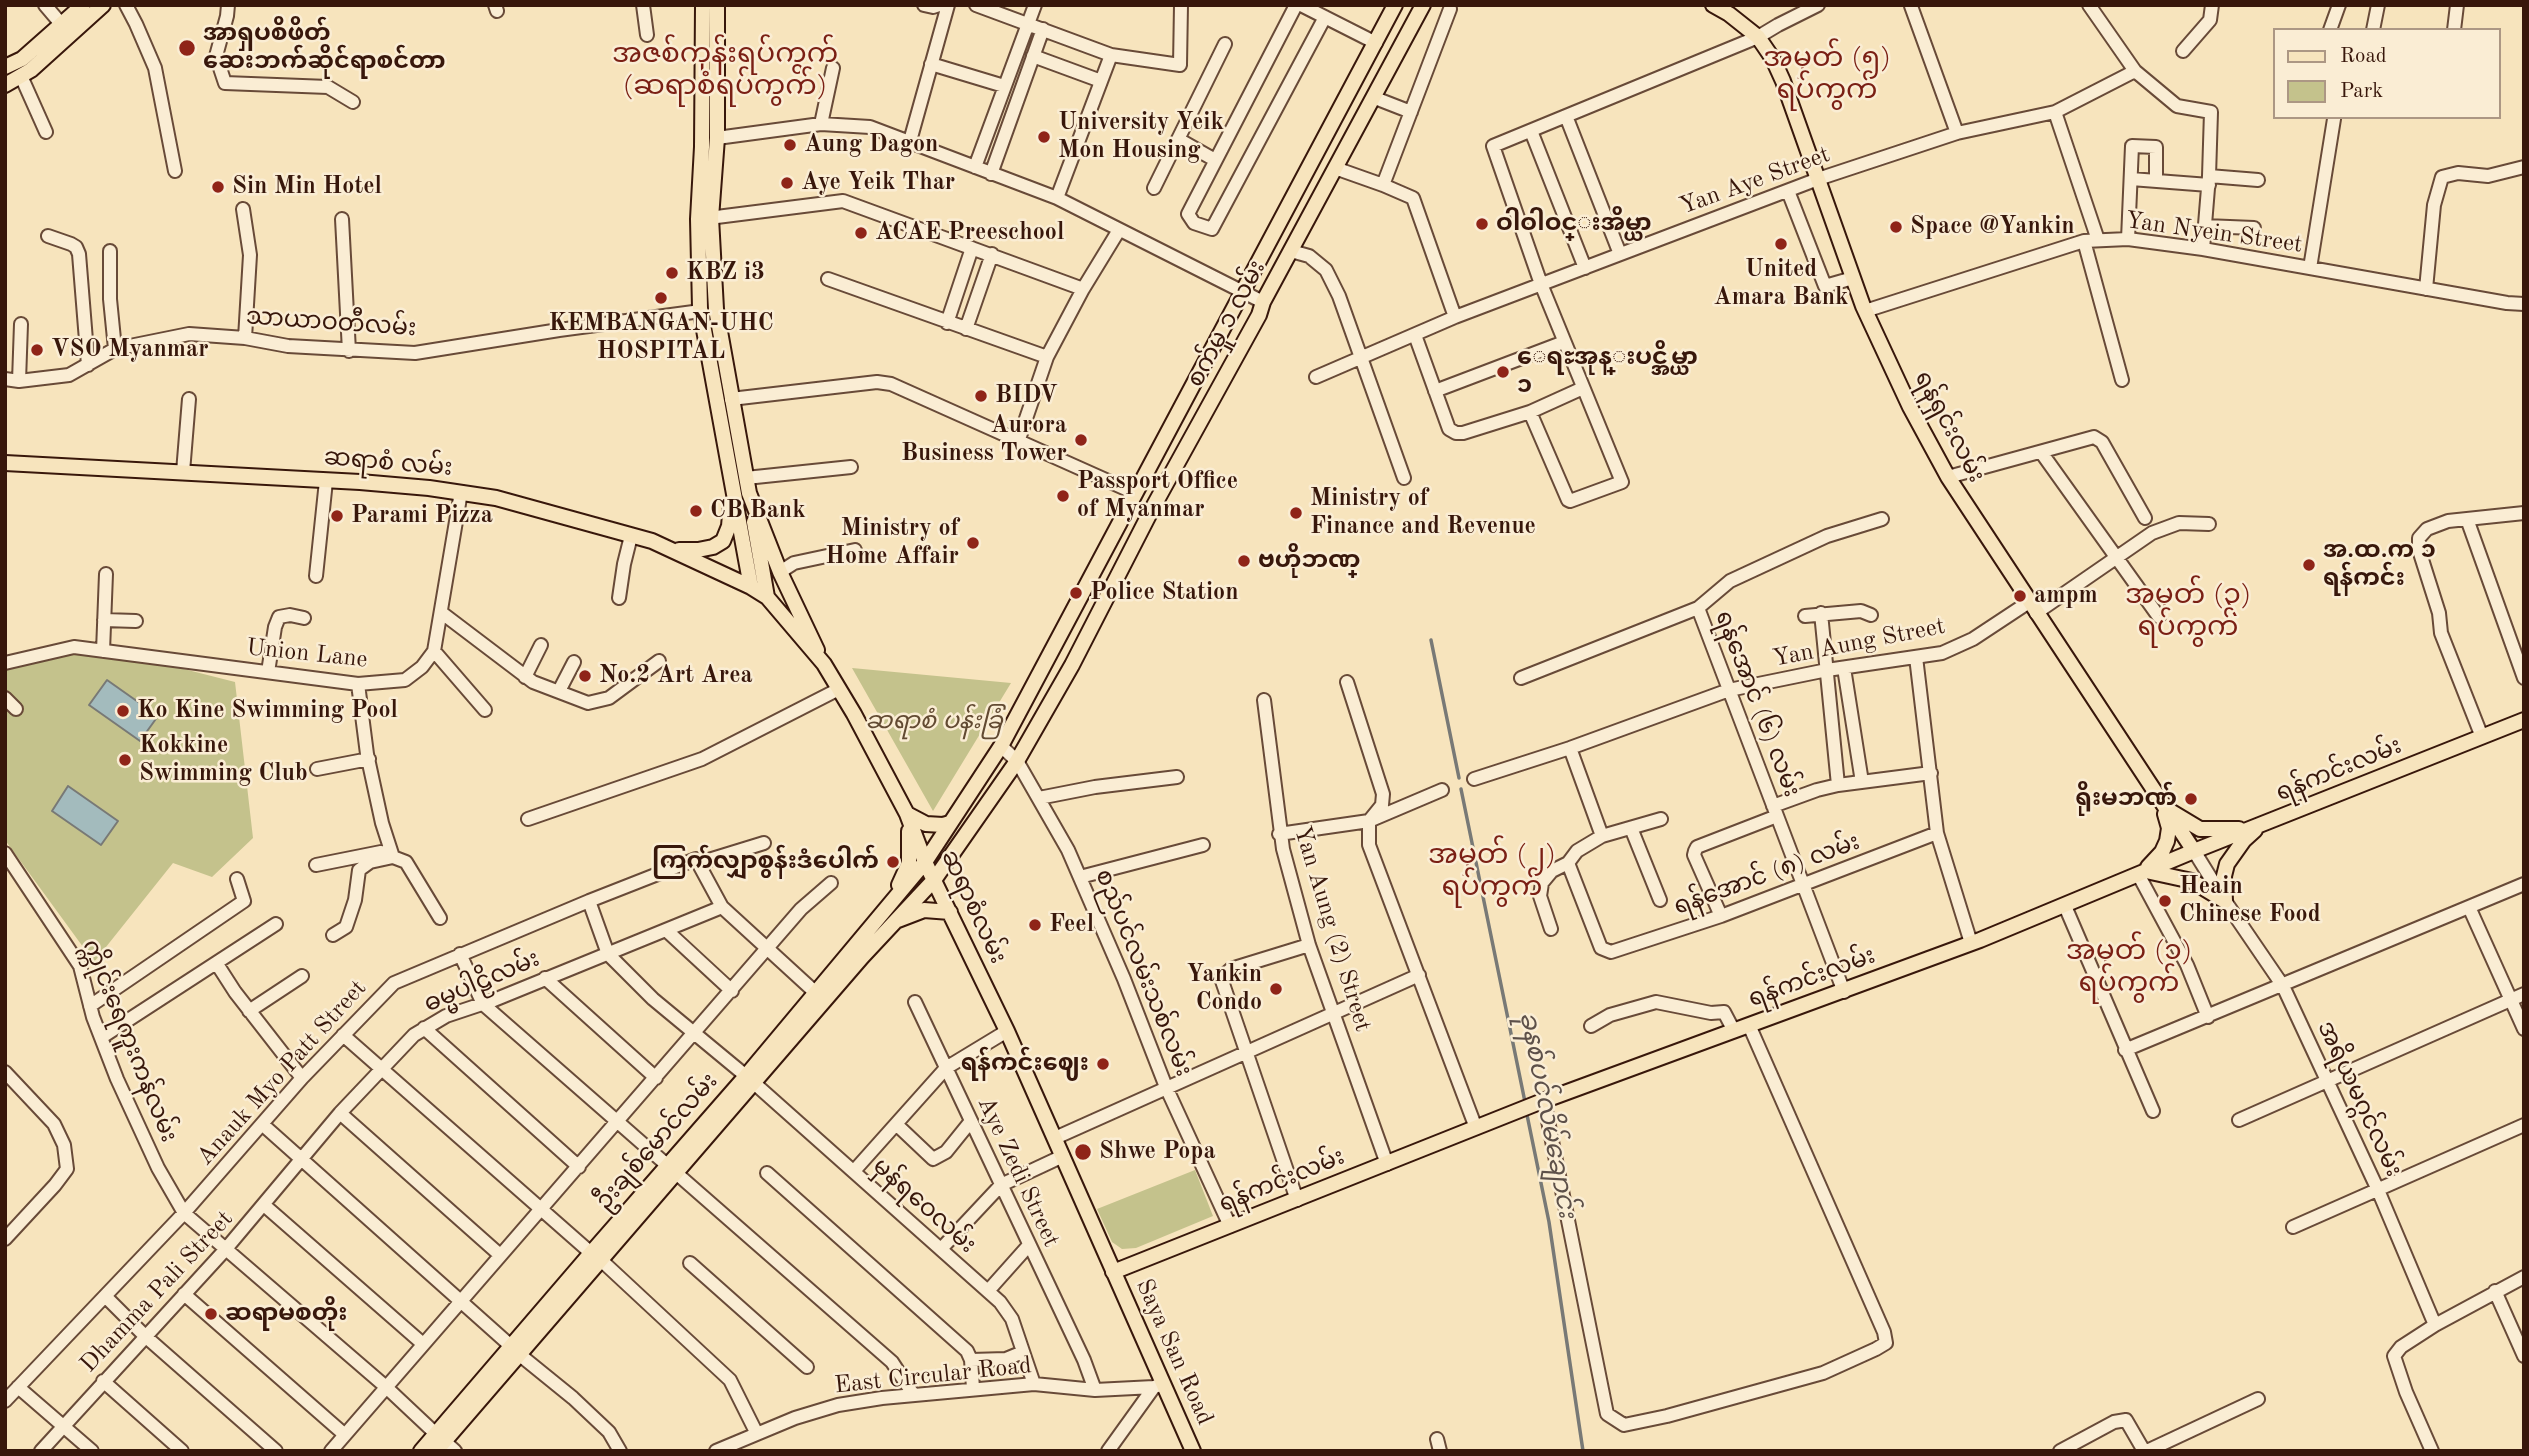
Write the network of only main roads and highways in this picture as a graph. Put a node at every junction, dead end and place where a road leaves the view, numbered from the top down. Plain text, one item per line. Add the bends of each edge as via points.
1 (83, 5) edge
2 (103, 5) edge
3 (703, 5) edge
4 (717, 5) edge
5 (1395, 5) edge
6 (1423, 5) edge
7 (1713, 5) edge
8 (5, 67) edge
9 (1362, 68) junction
10 (1384, 80) junction
11 (5, 85) edge
12 (1306, 172) junction
13 (1327, 183) junction
14 (704, 219) junction
15 (716, 309) junction
16 (701, 311) junction
17 (1196, 379) junction
18 (1219, 388) junction
19 (727, 421) junction
20 (5, 463) edge
21 (1150, 465) junction
22 (1170, 475) junction
23 (733, 489) junction
24 (749, 493) junction
25 (670, 549) junction
26 (751, 587) junction
27 (766, 597) junction
28 (824, 664) junction
29 (2524, 720) edge
30 (2163, 806) junction
31 (907, 814) junction
32 (950, 823) junction
33 (2259, 826) junction
34 (965, 835) junction
35 (2194, 851) junction
36 (925, 862) junction
37 (2141, 873) junction
38 (934, 880) junction
39 (950, 912) junction
40 (886, 920) junction
41 (750, 1079) junction
42 (1113, 1272) junction
43 (443, 1444) edge
44 (421, 1451) edge
45 (1193, 1451) edge

1 - 8 main road via 22,59
2 - 11 main road via 31,70
3 - 14 main road
4 - 14 main road via 717,138
5 - 9 main road, စက်မှု ၁ လမ်း
6 - 10 main road, စက်မှု ၁ လမ်း
7 - 30 main road, ရန်ရှင်းလမ်း via 1758,37 1783,81 1865,311 1948,477
9 - 10 main road
9 - 12 main road, စက်မှု ၁ လမ်း
10 - 13 main road, စက်မှု ၁ လမ်း
12 - 13 main road
12 - 17 main road, စက်မှု ၁ လမ်း
13 - 18 main road, စက်မှု ၁ လမ်း
14 - 15 main road
14 - 16 main road
15 - 16 main road
15 - 19 main road via 731,399
16 - 19 main road
17 - 18 main road
17 - 21 main road, စက်မှု ၁ လမ်း
18 - 22 main road, စက်မှု ၁ လမ်း
19 - 23 main road
19 - 24 main road
20 - 25 main road, ဆရာစံ လမ်း via 461,492
21 - 22 main road
21 - 32 main road, စက်မှု ၁ လမ်း via 1002,746
22 - 34 main road, စက်မှု ၁ လမ်း via 1072,666 1020,755
23 - 25 main road via 723,541 698,550
23 - 26 main road
24 - 27 main road
24 - 28 main road
25 - 26 main road, ဆရာစံ လမ်း
26 - 27 main road, ဆရာစံလမ်း
27 - 28 main road, ဆရာစံလမ်း
28 - 31 main road, ဆရာစံလမ်း
29 - 33 main road, ရန်ကင်းလမ်း
30 - 33 main road via 2200,829
30 - 35 main road, ရန်ရှင်းလမ်း
30 - 37 main road via 2167,841
31 - 32 main road via 926,824
31 - 36 main road, ဆရာစံလမ်း
31 - 40 main road via 909,863
32 - 36 main road
33 - 35 main road, ရန်ကင်းလမ်း
33 - 37 main road via 2227,864 2225,901 2192,881
34 - 38 main road
34 - 39 main road via 947,881
35 - 37 main road, ရန်ကင်းလမ်း
36 - 38 main road, ဆရာစံလမ်း
36 - 40 main road, ဦးချစ်မောင်လမ်း
37 - 42 main road, ရန်ကင်းလမ်း via 1844,992 1527,1107
38 - 39 main road, ဆရာစံလမ်း
38 - 40 main road, ဦးချစ်မောင်လမ်း
39 - 40 main road via 924,910
39 - 42 main road, ဆရာစံလမ်း
40 - 41 main road, ဦးချစ်မောင်လမ်း
40 - 41 main road, ဦးချစ်မောင်လမ်း via 817,993
41 - 43 main road, ဦးချစ်မောင်လမ်း via 516,1351
42 - 45 main road, Saya San Road via 1158,1386
43 - 44 main road, ဦးချစ်မောင်လမ်း

